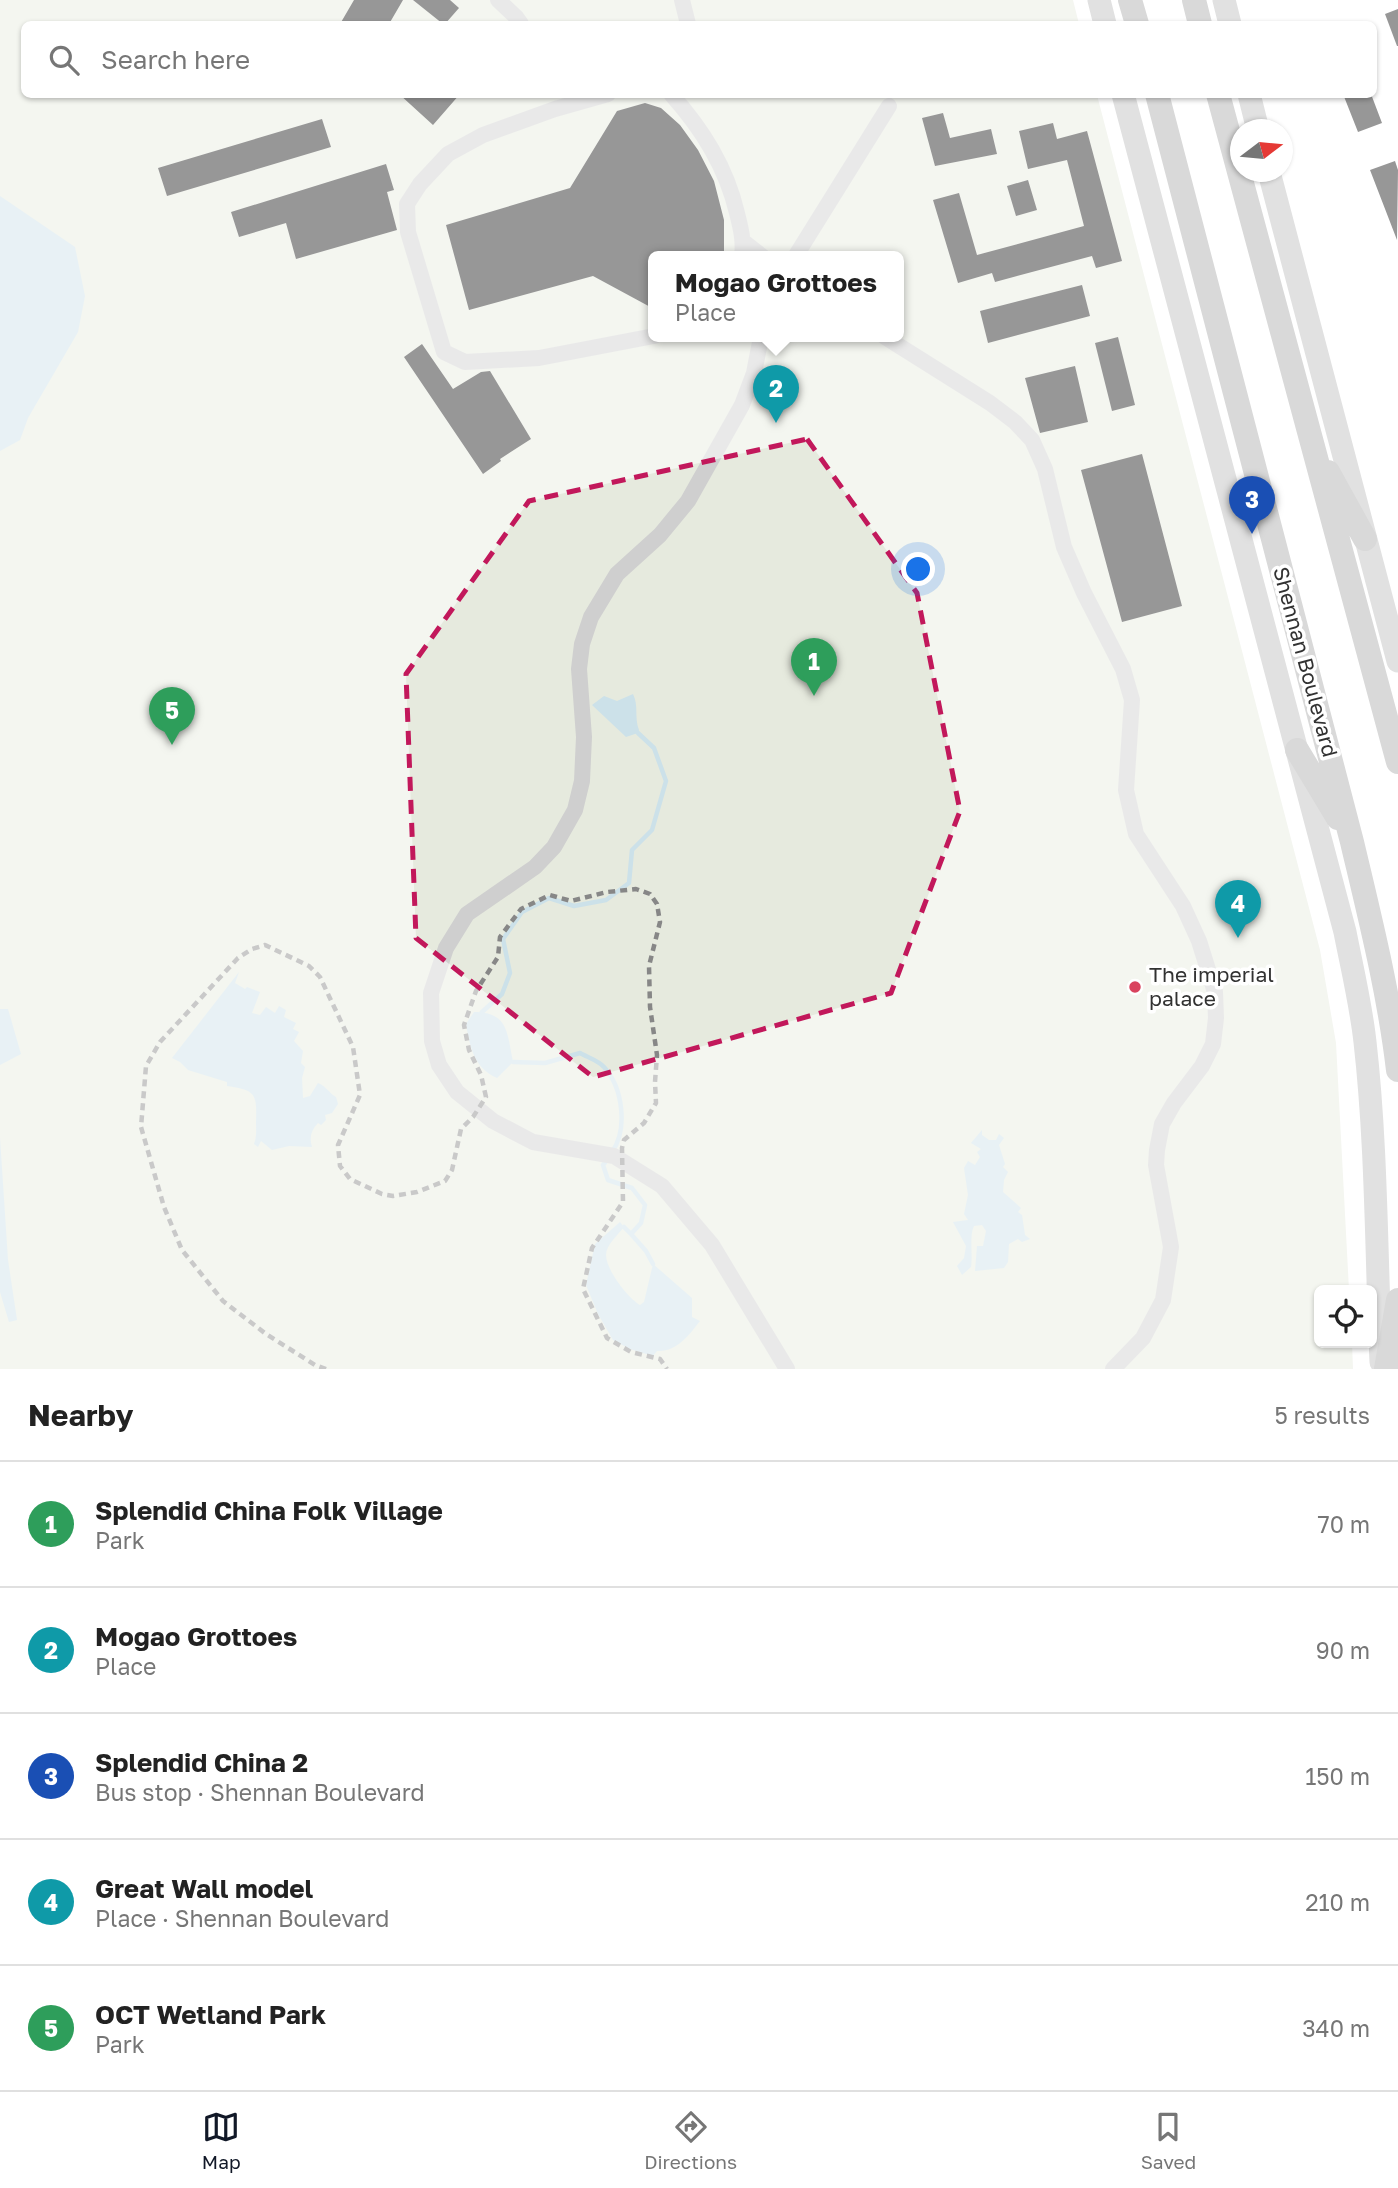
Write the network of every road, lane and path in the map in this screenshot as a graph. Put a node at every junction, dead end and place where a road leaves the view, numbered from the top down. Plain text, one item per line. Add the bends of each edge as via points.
1 (498, 0) edge
2 (682, 0) edge
3 (1099, 0) edge
4 (1130, 0) edge
5 (1194, 0) edge
6 (1224, 0) edge
7 (519, 21) edge
8 (687, 21) edge
9 (1104, 21) edge
10 (1136, 21) edge
11 (1199, 21) edge
12 (1229, 21) edge
13 (580, 98) edge
14 (675, 98) edge
15 (1125, 98) edge
16 (1158, 98) edge
17 (1220, 98) edge
18 (1250, 98) edge
19 (553, 102) edge
20 (888, 106) dead end
21 (1255, 119) edge
22 (1272, 182) edge
23 (743, 249) edge
24 (799, 251) edge
25 (648, 337) edge
26 (760, 342) edge
27 (893, 342) edge
28 (1308, 436) junction
29 (1365, 539) junction
30 (1398, 661) edge
31 (1297, 750) junction
32 (1398, 762) edge
33 (1352, 842) junction
34 (1398, 1070) edge
35 (1398, 1300) edge
36 (787, 1369) edge
37 (1113, 1369) edge
38 (1384, 1369) edge

1 - 7 street
2 - 8 street
3 - 9 main road
4 - 10 main road
5 - 11 main road
6 - 12 main road
13 - 19 street
14 - 23 street via 714,150 731,190
15 - 31 main road
16 - 33 main road, Shennan Boulevard
17 - 28 main road
18 - 21 main road
19 - 25 street via 448,154 407,204 408,232 444,352 465,362 539,358
20 - 24 street
22 - 29 main road
26 - 36 street via 742,405 688,501 660,536 617,574 591,617 579,669 584,737 575,810 554,847 535,867 467,914 446,948 431,993 432,1041 439,1065 457,1092 493,1121 533,1142 609,1155 662,1186 712,1245
27 - 37 street via 990,403 1032,440 1045,469 1064,547 1123,669 1132,700 1126,790 1136,834 1183,906 1215,992 1213,1044 1162,1124 1157,1150 1171,1247 1163,1300 1143,1338
28 - 29 main road
28 - 32 main road
29 - 30 main road
31 - 33 main road
31 - 38 main road via 1345,932 1365,1040
33 - 34 main road, Shennan Boulevard via 1379,954
35 - 38 main road

